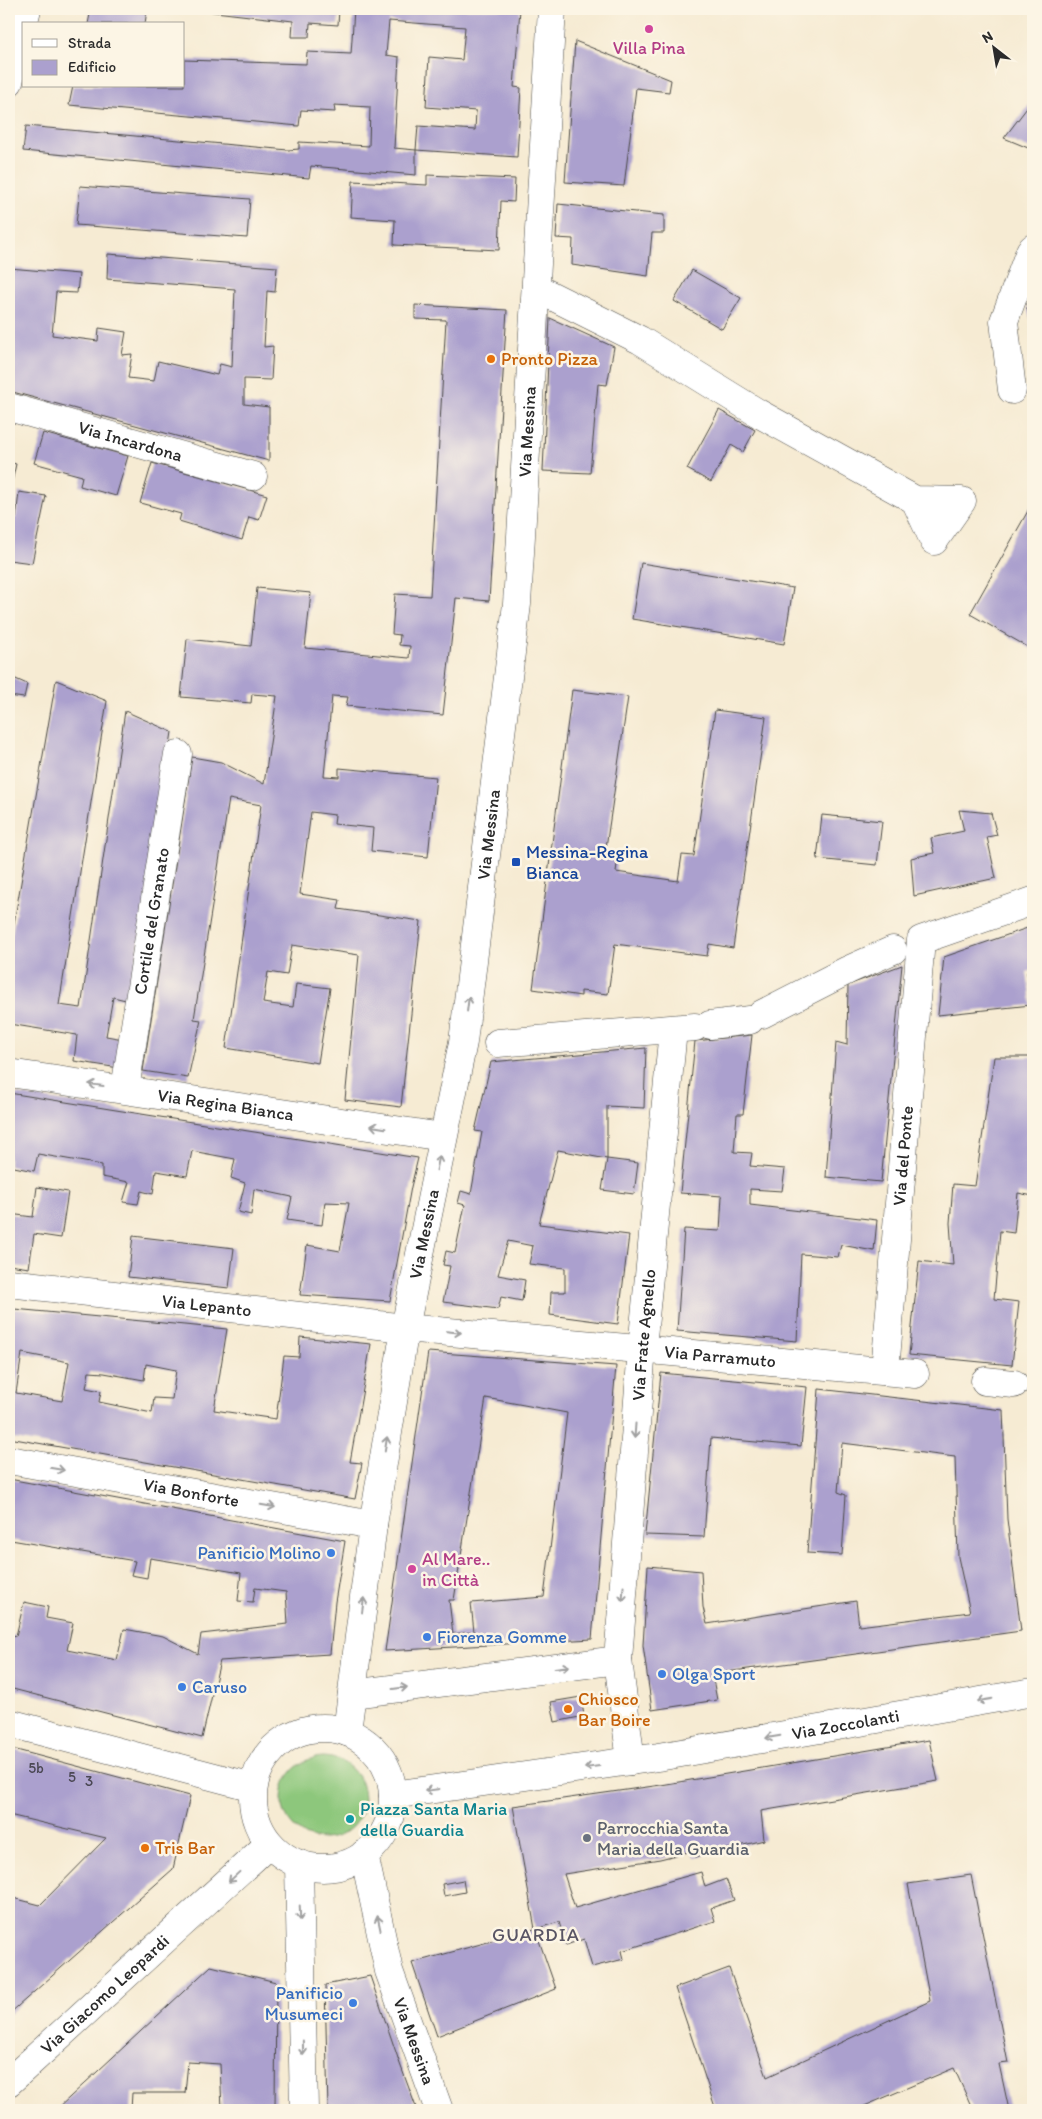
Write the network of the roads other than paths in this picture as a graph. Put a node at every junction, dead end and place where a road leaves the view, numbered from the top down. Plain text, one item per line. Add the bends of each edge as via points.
1 (27, 9) edge
2 (552, 9) edge
3 (24, 22) edge
4 (22, 29) edge
5 (9, 82) edge
6 (1033, 248) edge
7 (536, 288) junction
8 (1012, 390) dead end
9 (9, 407) edge
10 (253, 476) dead end
11 (915, 500) dead end
12 (178, 754) dead end
13 (1033, 901) edge
14 (893, 950) dead end
15 (693, 1027) junction
16 (498, 1043) dead end
17 (9, 1073) edge
18 (125, 1089) junction
19 (443, 1137) junction
20 (9, 1283) edge
21 (405, 1328) junction
22 (642, 1348) junction
23 (885, 1371) junction
24 (915, 1374) dead end
25 (985, 1381) dead end
26 (1014, 1384) dead end
27 (9, 1460) edge
28 (373, 1525) junction
29 (619, 1651) junction
30 (1033, 1692) edge
31 (352, 1694) junction
32 (9, 1723) edge
33 (346, 1732) junction
34 (630, 1761) junction
35 (253, 1787) junction
36 (393, 1796) junction
37 (269, 1844) junction
38 (364, 1854) junction
39 (299, 1864) junction
40 (9, 2082) edge
41 (304, 2110) edge
42 (438, 2110) edge

1 - 3 street
2 - 7 street, Via Messina
4 - 5 street
6 - 8 street via 1004,321
7 - 11 street via 640,340 758,413
19 -> 7 street, Via Messina via 463,1042 517,604
9 - 10 street, Via Incardona
12 - 18 street, Cortile del Granato
13 - 23 street, Via del Ponte via 921,940
14 - 15 street via 756,1017
15 - 16 street
15 - 22 street, Via Frate Agnello
18 -> 17 street, Via Regina Bianca
19 -> 18 street, Via Regina Bianca
21 -> 19 street, Via Messina
20 - 21 street, Via Lepanto
21 -> 22 street, Via Parramuto
28 -> 21 street, Via Messina
22 - 23 street, Via Parramuto
22 -> 29 street, Via Frate Agnello
23 - 24 street, Via Parramuto
25 - 26 street
27 -> 28 street, Via Bonforte
31 -> 28 street, Via Messina
31 -> 29 street
29 - 34 street, Via Frate Agnello
30 -> 34 street, Via Zoccolanti
31 - 33 street, Via Messina
32 - 35 street
33 - 35 street via 306,1729 287,1738 271,1750
33 - 36 street via 359,1738 380,1756
34 -> 36 street, Via Zoccolanti
35 - 37 street via 255,1817
36 - 38 street via 386,1828
37 - 39 street
37 -> 40 street, Via Giacomo Leopardi
38 - 39 street via 352,1862 326,1868
42 -> 38 street, Via Messina via 389,1971
39 -> 41 street

